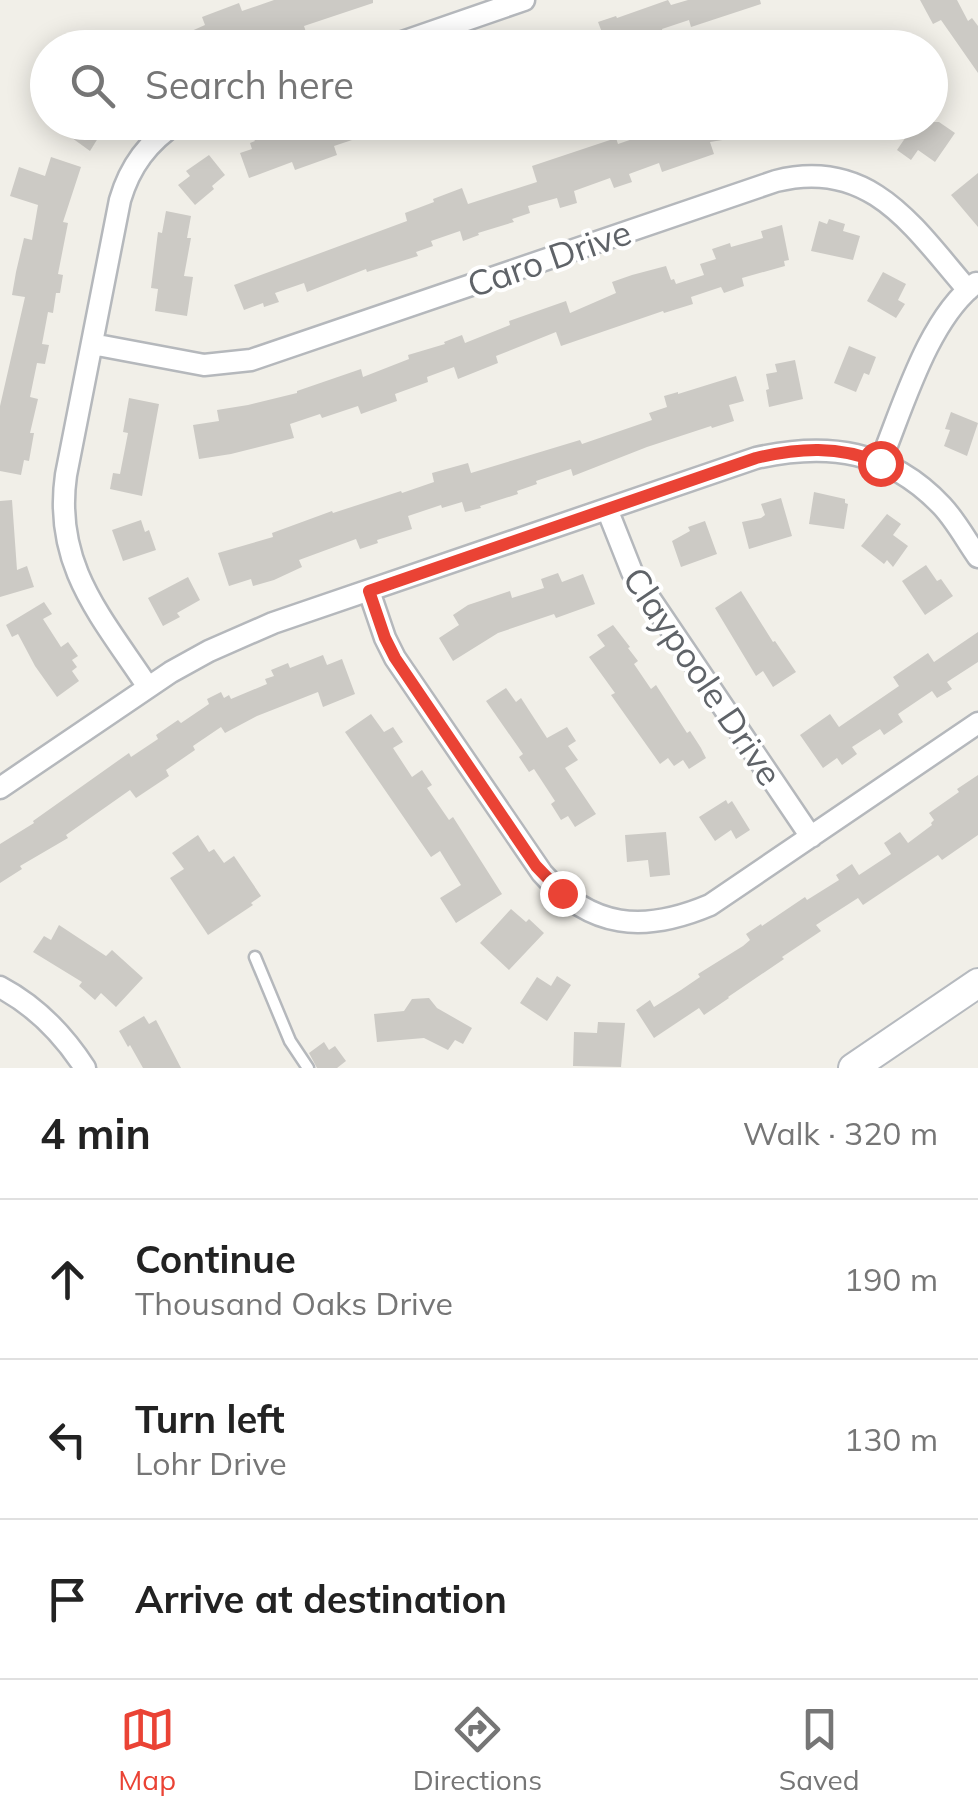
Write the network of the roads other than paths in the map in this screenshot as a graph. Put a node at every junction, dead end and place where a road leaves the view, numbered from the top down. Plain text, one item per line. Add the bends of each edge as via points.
1 (524, 0) edge
2 (437, 30) edge
3 (155, 140) edge
4 (973, 286) edge
5 (92, 344) junction
6 (880, 463) junction
7 (607, 509) junction
8 (978, 556) edge
9 (369, 591) junction
10 (148, 686) junction
11 (978, 723) edge
12 (0, 788) edge
13 (811, 837) junction
14 (255, 957) dead end
15 (978, 983) edge
16 (0, 987) edge
17 (85, 1068) edge
18 (308, 1068) edge
19 (852, 1068) edge

1 - 2 street
3 - 5 street via 125,183
4 - 5 street, Caro Drive via 885,200 845,181 810,176 776,181 251,360 204,365
4 - 6 street via 946,312
5 - 10 street via 65,484 66,538 84,589
6 - 7 street via 849,452 795,450
6 - 8 street via 926,491
7 - 9 street
7 - 13 street, Claypoole Drive via 632,572
9 - 10 street via 209,651
9 - 13 street via 395,658 536,866 554,888 589,911 630,922 684,916
10 - 12 street
11 - 13 street
14 - 18 lane
15 - 19 street
16 - 17 street via 42,1016

